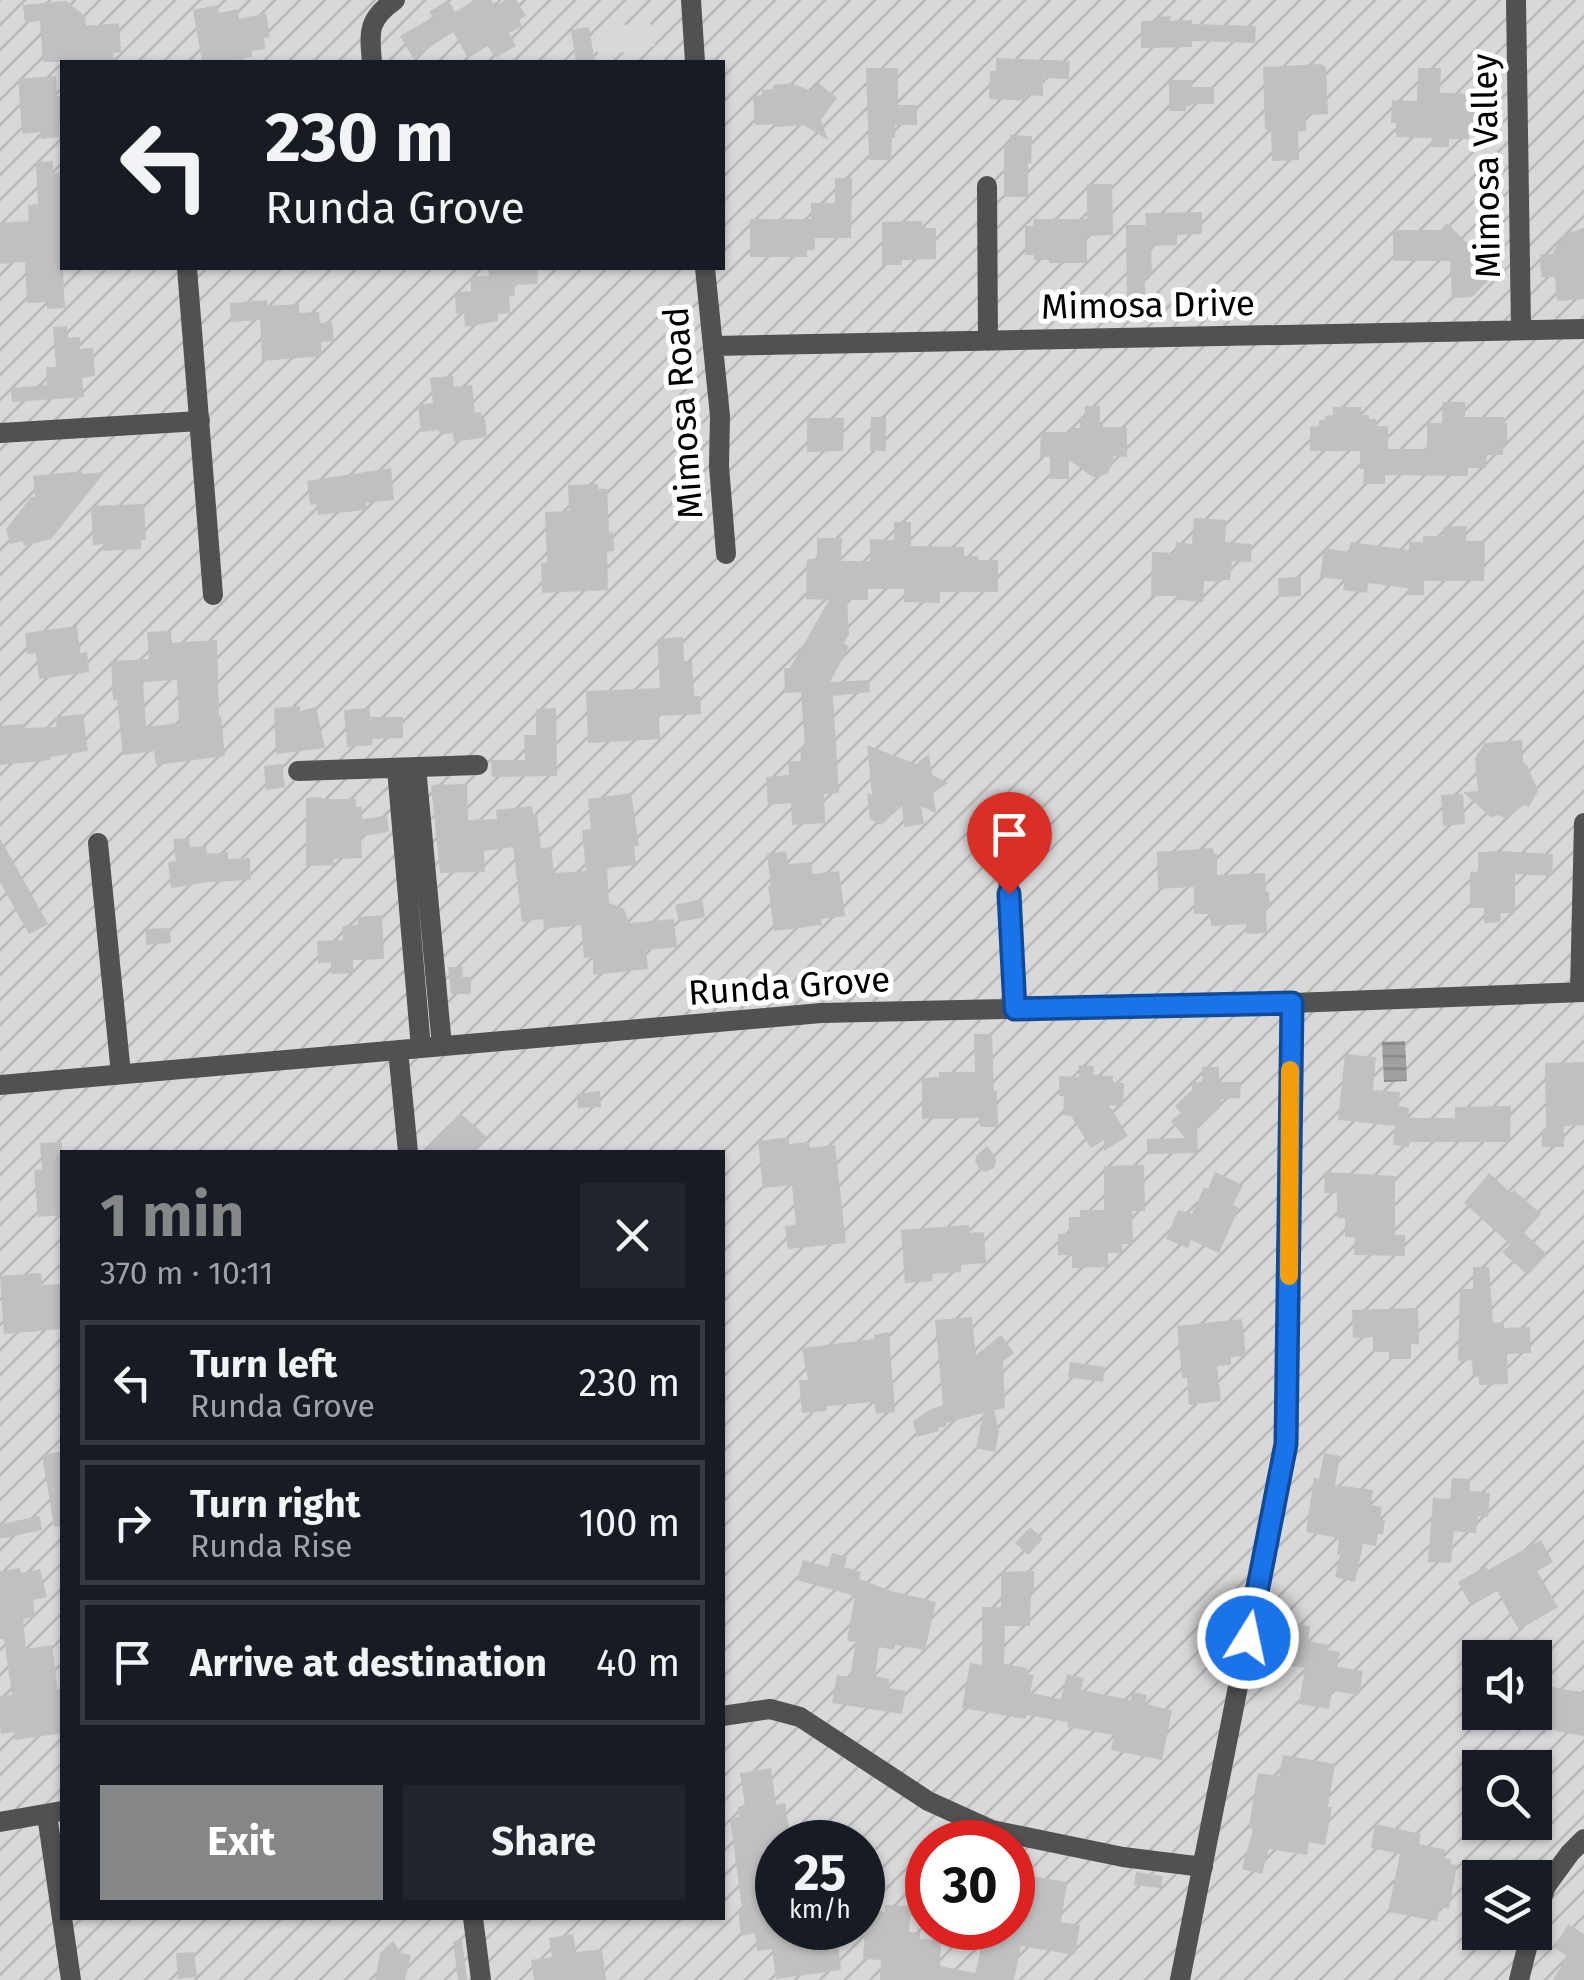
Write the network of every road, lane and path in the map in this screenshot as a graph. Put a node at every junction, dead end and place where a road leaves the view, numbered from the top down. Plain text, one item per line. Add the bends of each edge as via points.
1 (396, 0) edge
2 (691, 0) edge
3 (1516, 0) edge
4 (372, 60) edge
5 (696, 60) edge
6 (987, 186) dead end
7 (187, 270) edge
8 (705, 270) edge
9 (1584, 329) edge
10 (1521, 330) junction
11 (988, 341) junction
12 (714, 346) junction
13 (200, 421) junction
14 (0, 432) edge
15 (726, 554) dead end
16 (214, 595) dead end
17 (478, 765) dead end
18 (406, 768) junction
19 (298, 771) dead end
20 (1584, 823) edge
21 (98, 843) dead end
22 (1007, 856) dead end
23 (1582, 992) edge
24 (1292, 1003) junction
25 (1015, 1009) junction
26 (432, 1048) junction
27 (398, 1050) junction
28 (121, 1074) junction
29 (0, 1085) edge
30 (408, 1150) edge
31 (725, 1716) edge
32 (54, 1813) edge
33 (0, 1822) edge
34 (1584, 1840) edge
35 (1204, 1867) junction
36 (60, 1876) edge
37 (1552, 1878) edge
38 (64, 1920) edge
39 (474, 1920) edge
40 (1526, 1950) edge
41 (70, 1980) edge
42 (482, 1980) edge
43 (1180, 1980) edge
44 (1518, 1980) edge

1 - 4 street via 376,14
2 - 5 street
3 - 10 street, Mimosa Valley
6 - 11 street
7 - 13 street
8 - 12 street, Mimosa Road
9 - 10 street, Mimosa Drive
10 - 11 street, Mimosa Drive
11 - 12 street, Mimosa Drive
12 - 15 street, Mimosa Road
13 - 14 street
13 - 16 street
17 - 18 street
18 - 19 street
18 - 26 street
20 - 23 street
21 - 28 street
22 - 25 street
23 - 24 street, Runda Grove
24 - 25 street, Runda Grove
24 - 35 street via 1286,1444
25 - 26 street, Runda Grove via 821,1014
26 - 27 street, Runda Grove
27 - 28 street, Runda Grove
27 - 30 street
28 - 29 street, Runda Grove
31 - 35 street via 770,1710 800,1716 928,1801 992,1830
32 - 33 street
32 - 36 street
34 - 37 street
35 - 43 street
38 - 41 street
39 - 42 street
40 - 44 street

